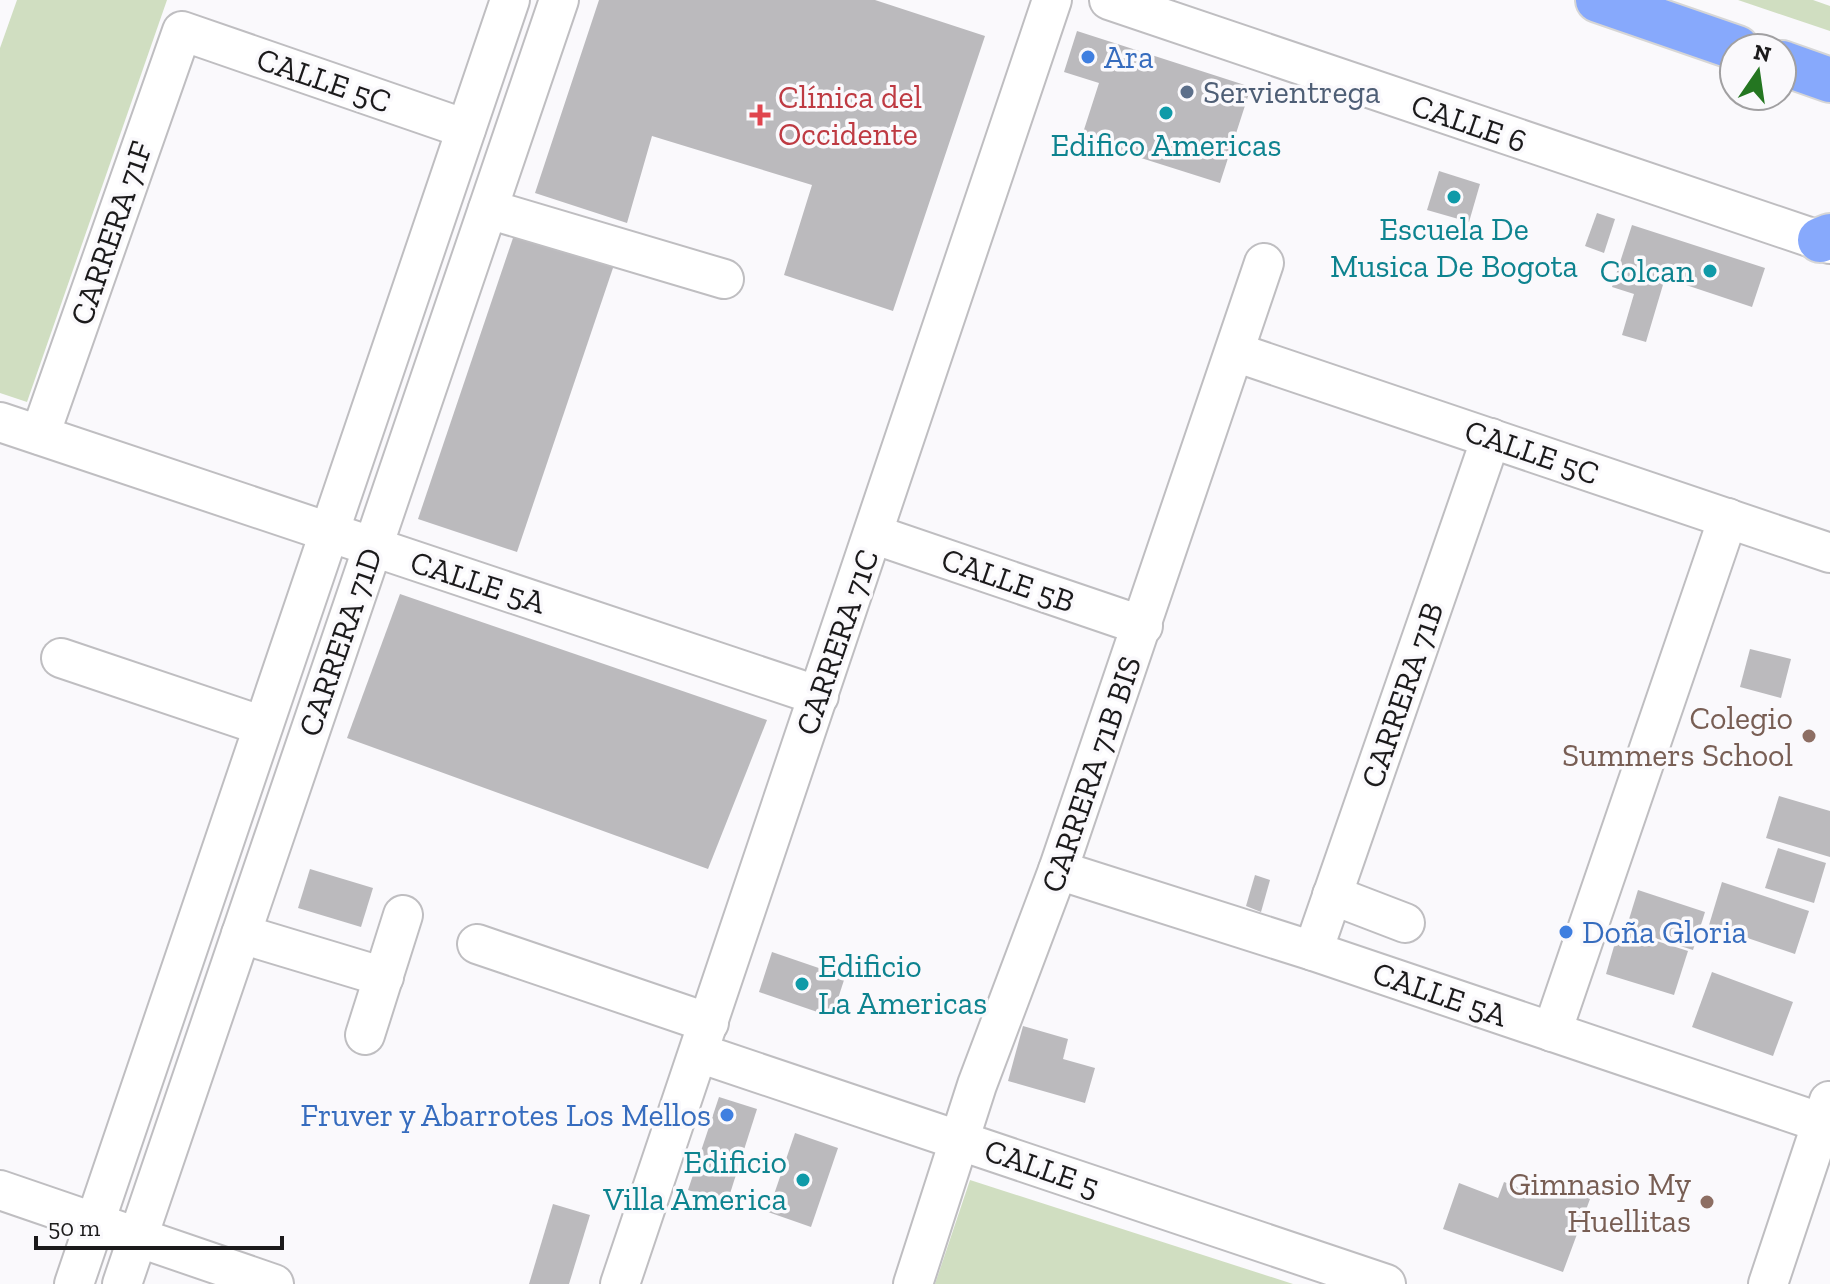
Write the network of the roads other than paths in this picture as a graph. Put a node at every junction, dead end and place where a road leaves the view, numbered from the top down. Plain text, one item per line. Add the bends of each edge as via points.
1 (510, 0) edge
2 (559, 0) edge
3 (1052, 0) edge
4 (1109, 0) edge
5 (1598, 0) edge
6 (182, 31) joint
7 (1718, 41) edge
8 (1798, 69) edge
9 (1830, 80) edge
10 (466, 129) junction
11 (488, 209) junction
12 (1827, 240) edge
13 (1264, 263) dead end
14 (724, 279) dead end
15 (1235, 352) junction
16 (0, 422) edge
17 (40, 435) junction
18 (1491, 438) junction
19 (1728, 518) junction
20 (329, 532) junction
21 (873, 534) junction
22 (373, 547) junction
23 (1830, 553) edge
24 (1143, 626) junction
25 (61, 658) dead end
26 (819, 696) junction
27 (263, 726) junction
28 (1058, 870) junction
29 (1332, 895) junction
30 (403, 915) dead end
31 (1405, 923) dead end
32 (241, 934) junction
33 (477, 944) dead end
34 (1313, 951) junction
35 (384, 977) junction
36 (1552, 1032) junction
37 (365, 1035) dead end
38 (704, 1038) junction
39 (1826, 1111) edge
40 (959, 1140) junction
41 (0, 1190) edge
42 (95, 1222) junction
43 (137, 1237) junction
44 (74, 1284) edge
45 (122, 1284) edge
46 (274, 1284) edge
47 (620, 1284) edge
48 (913, 1284) edge
49 (1386, 1284) edge
50 (1768, 1284) edge

1 - 10 street, CARRERA 71D
2 - 11 street, CARRERA 71D
3 - 21 street, CARRERA 71C
4 - 12 street, CALLE 6
5 - 7 highway
6 - 10 street, CALLE 5C
6 - 17 street, CARRERA 71F
8 - 9 highway
10 - 20 street, CARRERA 71D
11 - 14 street
11 - 22 street, CARRERA 71D
13 - 15 street, CARRERA 71B BIS
15 - 18 street, CALLE 5C
15 - 24 street, CARRERA 71B BIS
16 - 17 street, CALLE 5A
17 - 20 street, CALLE 5A
18 - 19 street, CALLE 5C
18 - 29 street, CARRERA 71B
19 - 23 street, CALLE 5C
19 - 36 street
20 - 22 street, CALLE 5A
20 - 27 street, CARRERA 71D
21 - 24 street, CALLE 5B
21 - 26 street, CARRERA 71C
22 - 26 street, CALLE 5A
22 - 32 street, CARRERA 71D
24 - 28 street, CARRERA 71B BIS
25 - 27 street
26 - 38 street, CARRERA 71C
27 - 42 street, CARRERA 71D
28 - 34 street, CALLE 5A
28 - 40 street, CARRERA 71B BIS
29 - 31 street
29 - 34 street, CARRERA 71B
30 - 35 street
32 - 35 street
32 - 43 street, CARRERA 71D
33 - 38 street, CALLE 5
34 - 36 street, CALLE 5A
35 - 37 street
36 - 39 street, CALLE 5A
38 - 40 street, CALLE 5
38 - 47 street, CARRERA 71C
39 - 50 street
40 - 48 street, CARRERA 71B BIS
40 - 49 street, CALLE 5
41 - 42 street
42 - 43 street
42 - 44 street, CARRERA 71D
43 - 45 street, CARRERA 71D
43 - 46 street

